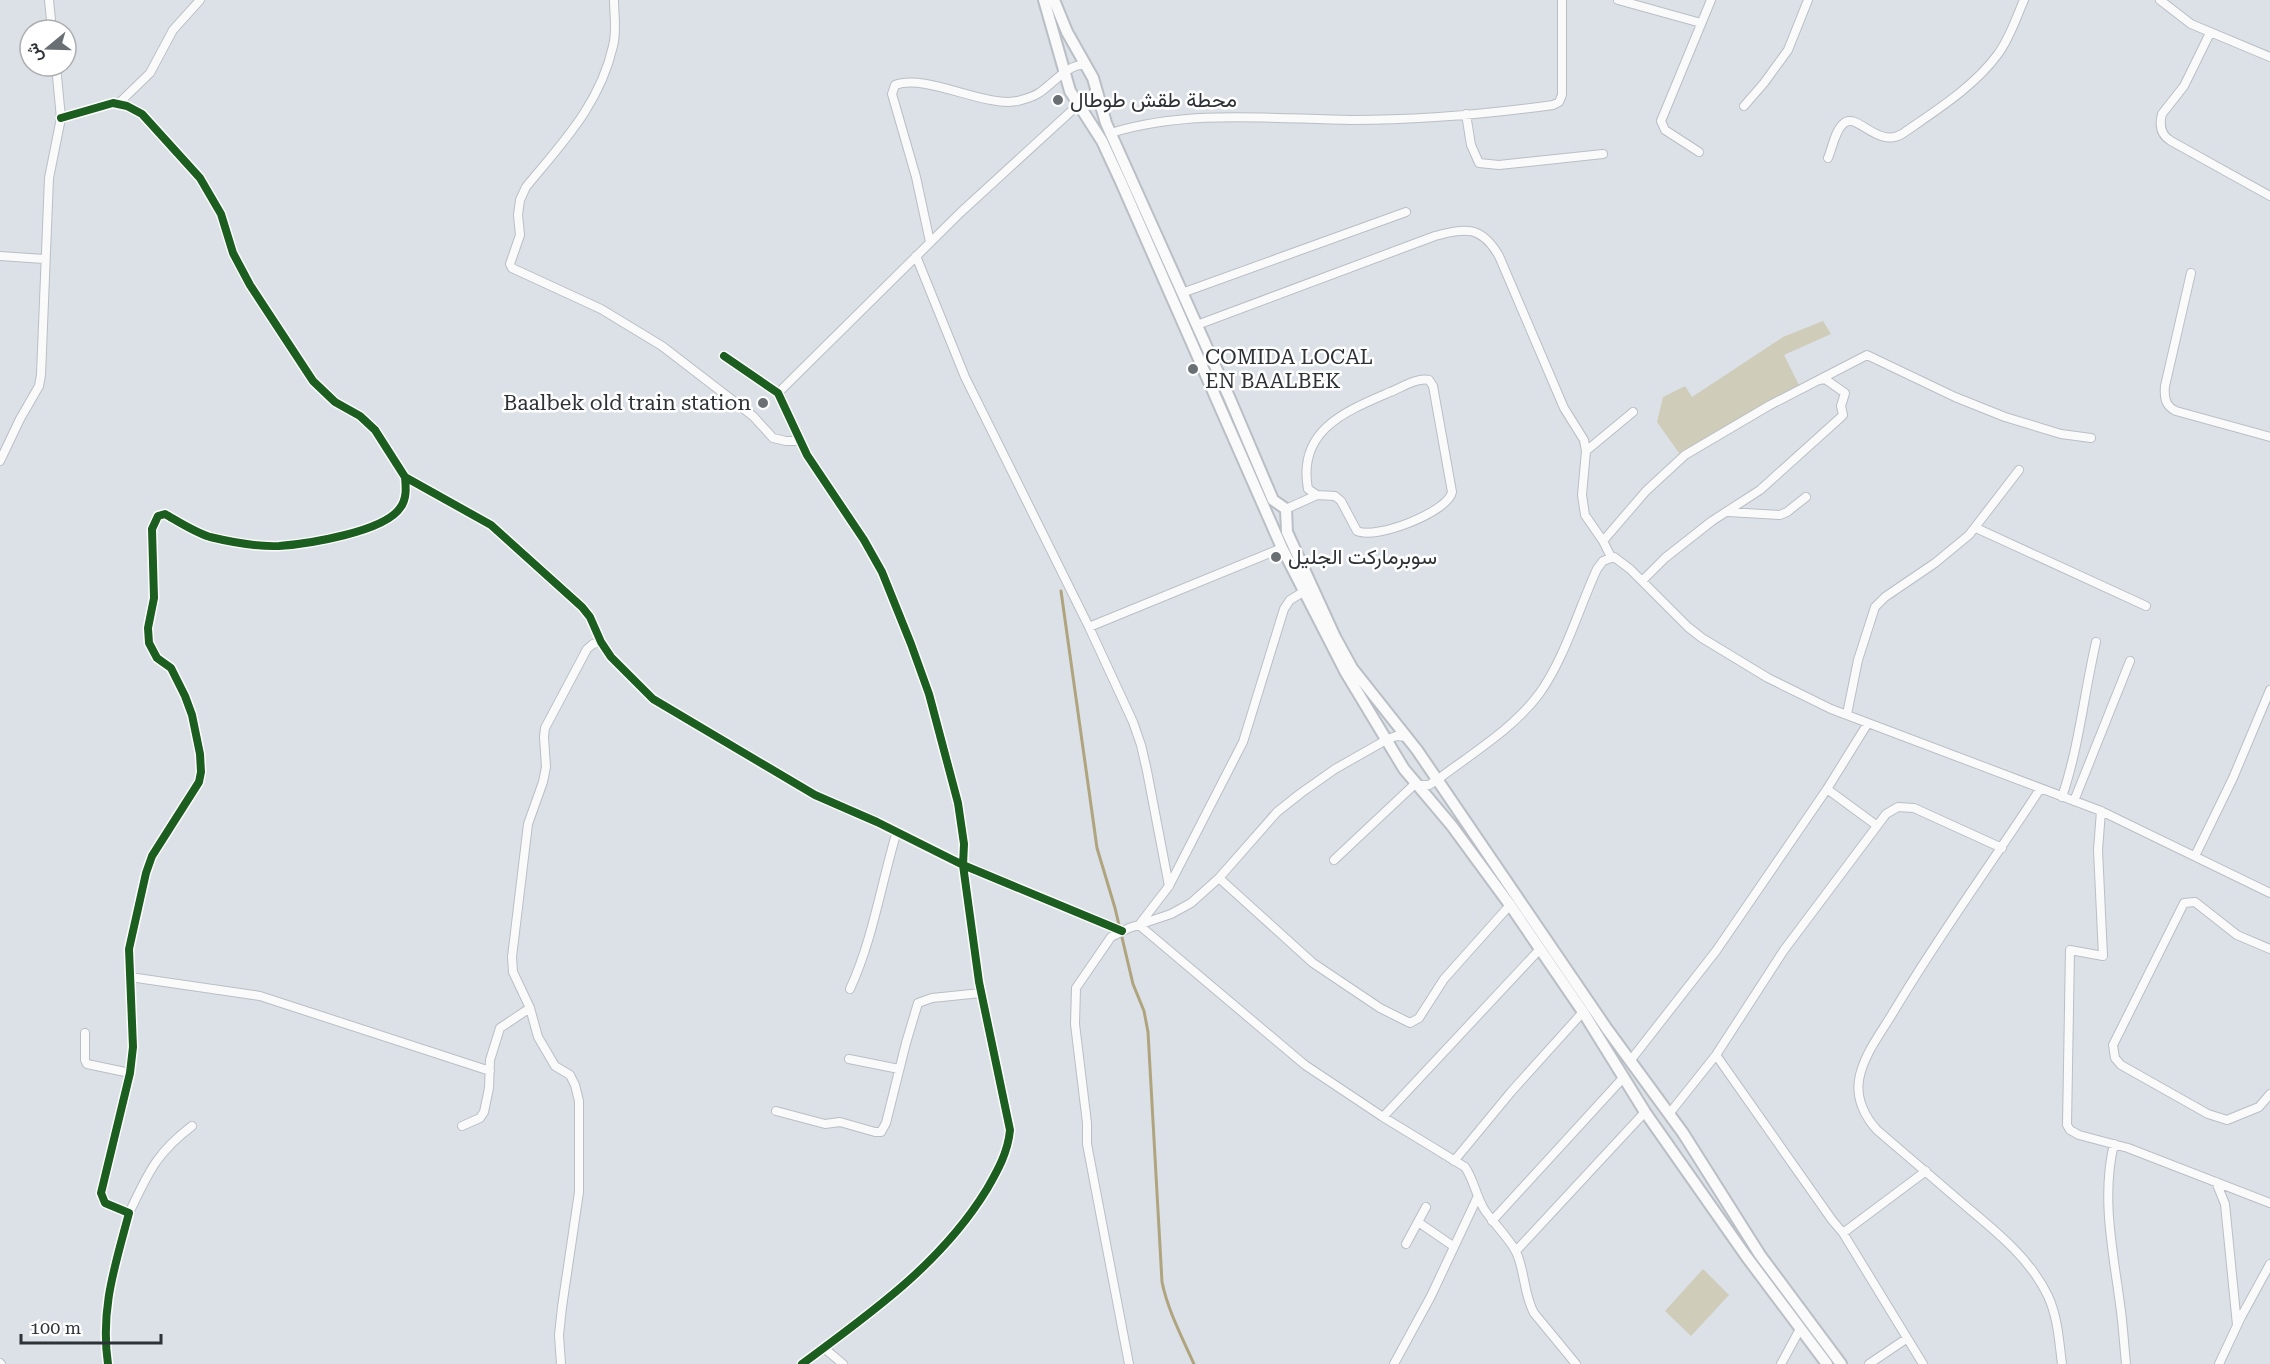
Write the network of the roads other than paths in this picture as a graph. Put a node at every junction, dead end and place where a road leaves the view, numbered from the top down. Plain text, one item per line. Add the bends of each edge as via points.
1 (49, 0) edge
2 (200, 0) edge
3 (614, 0) edge
4 (1044, 0) edge
5 (1054, 0) edge
6 (1562, 0) edge
7 (1618, 0) edge
8 (1711, 0) edge
9 (1808, 0) edge
10 (2024, 0) edge
11 (2160, 0) edge
12 (51, 18) edge
13 (1701, 23) junction
14 (2210, 33) junction
15 (2270, 57) edge
16 (1086, 65) junction
17 (1064, 74) junction
18 (57, 78) edge
19 (1096, 90) junction
20 (118, 104) junction
21 (1079, 104) junction
22 (1744, 106) dead end
23 (1466, 114) junction
24 (61, 118) junction
25 (1111, 133) junction
26 (1699, 152) dead end
27 (1604, 154) dead end
28 (1828, 158) dead end
29 (2270, 196) edge
30 (1406, 212) dead end
31 (930, 242) junction
32 (0, 256) edge
33 (916, 256) junction
34 (44, 259) junction
35 (2191, 273) dead end
36 (1182, 293) junction
37 (1197, 325) junction
38 (724, 356) dead end
39 (1815, 381) junction
40 (778, 393) junction
41 (1633, 412) dead end
42 (2270, 437) edge
43 (2091, 438) dead end
44 (800, 441) junction
45 (1586, 451) junction
46 (0, 461) edge
47 (2019, 470) dead end
48 (405, 477) junction
49 (1317, 495) junction
50 (1806, 497) dead end
51 (1286, 509) junction
52 (1726, 512) junction
53 (1976, 528) junction
54 (1603, 541) junction
55 (1282, 548) junction
56 (1611, 557) junction
57 (1642, 581) junction
58 (1303, 592) junction
59 (2146, 606) dead end
60 (1089, 627) junction
61 (601, 642) junction
62 (2096, 642) dead end
63 (2130, 661) dead end
64 (2270, 690) edge
65 (1846, 714) junction
66 (1868, 723) junction
67 (1407, 737) junction
68 (1386, 740) junction
69 (1437, 780) junction
70 (1417, 784) junction
71 (1827, 789) junction
72 (2040, 789) junction
73 (2062, 797) junction
74 (2074, 801) junction
75 (2101, 811) junction
76 (1876, 825) junction
77 (897, 831) junction
78 (2002, 848) junction
79 (2195, 856) junction
80 (1334, 860) dead end
81 (963, 865) junction
82 (1219, 878) junction
83 (1169, 886) junction
84 (2270, 893) edge
85 (1510, 905) junction
86 (1139, 925) junction
87 (1122, 930) junction
88 (1540, 949) junction
89 (2270, 949) edge
90 (130, 977) junction
91 (850, 989) dead end
92 (981, 993) junction
93 (530, 1008) junction
94 (1582, 1012) junction
95 (85, 1033) dead end
96 (1716, 1055) junction
97 (849, 1059) dead end
98 (1630, 1061) junction
99 (899, 1069) junction
100 (490, 1071) junction
101 (130, 1073) junction
102 (1623, 1078) junction
103 (2270, 1094) edge
104 (1656, 1097) junction
105 (1643, 1109) junction
106 (776, 1111) dead end
107 (1669, 1114) junction
108 (1383, 1117) junction
109 (462, 1125) dead end
110 (192, 1126) dead end
111 (1683, 1133) junction
112 (1668, 1144) junction
113 (2114, 1144) junction
114 (1454, 1161) junction
115 (1926, 1171) junction
116 (2216, 1182) junction
117 (1478, 1196) junction
118 (2270, 1203) edge
119 (1426, 1207) dead end
120 (129, 1213) junction
121 (1492, 1221) junction
122 (1418, 1222) junction
123 (1843, 1233) junction
124 (1406, 1244) dead end
125 (1453, 1246) junction
126 (1516, 1251) junction
127 (2270, 1264) edge
128 (2237, 1325) junction
129 (1800, 1329) junction
130 (1906, 1339) junction
131 (824, 1348) junction
132 (108, 1364) edge
133 (561, 1364) edge
134 (802, 1364) edge
135 (843, 1364) edge
136 (1129, 1364) edge
137 (1394, 1364) edge
138 (1576, 1364) edge
139 (1781, 1364) edge
140 (1827, 1364) edge
141 (1841, 1364) edge
142 (1869, 1364) edge
143 (1923, 1364) edge
144 (2062, 1364) edge
145 (2126, 1364) edge
146 (2219, 1364) edge

1 - 12 street
2 - 20 street via 173,30 150,74
3 - 44 street via 614,44 605,72 587,111 519,200 520,235 511,266 601,309 662,346 753,416 773,438
4 - 17 main road
5 - 16 main road
6 - 23 street via 1559,102
7 - 13 street
8 - 13 street
9 - 22 street via 1788,50
10 - 28 street via 1999,53 1968,86 1893,139 1853,121 1845,122
11 - 14 street via 2181,18
13 - 26 street via 1661,121 1665,130
14 - 15 street
14 - 29 street via 2184,86 2162,114 2163,133
16 - 17 street via 1076,65
16 - 19 main road
17 - 21 main road
17 - 31 street via 1036,95 1005,102 929,85 895,85 892,94
18 - 24 street
19 - 21 street
19 - 25 main road
20 - 24 street
20 - 48 street via 142,114 200,178 221,214 233,253 250,285 313,381 375,430
21 - 31 street
21 - 55 main road via 1121,182
23 - 25 street via 1365,120 1226,117 1146,125
23 - 27 street via 1471,145 1479,163 1499,165
24 - 34 street via 49,178
25 - 36 main road
30 - 36 street
31 - 33 street
32 - 34 street
33 - 40 street
33 - 60 street via 965,377
34 - 46 street via 39,386
35 - 42 street via 2165,400 2176,411
36 - 37 main road
37 - 45 street via 1435,236 1460,229 1475,231 1488,240 1498,256
37 - 51 main road via 1273,500
38 - 40 street
39 - 43 street via 1870,355 1954,397 2005,417 2061,434
39 - 52 street via 1825,379 1845,393 1843,415 1760,490
39 - 54 street via 1685,455 1646,491
40 - 44 street
41 - 45 street
44 - 81 street via 872,553 911,644 929,694 958,803
45 - 54 street via 1584,509 1587,521
47 - 53 street
48 - 61 street via 492,525 582,607
48 - 90 street via 406,494 399,510 387,520 352,534 260,545 210,537 165,514 156,519 152,529 149,643 157,658 171,668 185,696 196,733 201,772 199,782 152,856 146,873 129,949
49 - 49 street via 1308,489 1306,471 1312,449 1324,429 1349,410 1417,381 1429,380 1452,492 1448,501 1422,516 1368,535 1358,531 1335,496
49 - 51 street
50 - 52 street via 1780,515
51 - 67 main road via 1287,532 1341,649
52 - 57 street
53 - 59 street
53 - 65 street via 1953,550 1875,607
54 - 56 street
55 - 58 main road
55 - 60 street
56 - 57 street via 1620,560
56 - 69 street via 1597,569 1537,696 1501,731
57 - 65 street via 1702,638 1792,691
58 - 68 main road
58 - 83 street via 1284,609 1243,742
60 - 83 street via 1141,746
61 - 77 street via 653,699 815,795
61 - 93 street via 587,649 545,728 546,767 528,824 512,957 513,972
62 - 73 street via 2073,763
63 - 74 street
64 - 79 street via 2234,778
65 - 66 street
66 - 71 street
66 - 72 street
67 - 68 street
67 - 69 main road
68 - 70 main road
68 - 82 street via 1335,768 1277,812
69 - 70 street via 1429,785
69 - 98 main road
70 - 80 street
70 - 85 main road
71 - 76 street
71 - 98 street via 1716,951
72 - 73 street
72 - 78 street
73 - 74 street
74 - 75 street
75 - 79 street
75 - 113 street via 2098,850 2103,956 2070,950 2066,1120 2073,1132
76 - 78 street via 1892,810 1907,806
76 - 96 street via 1784,950
77 - 81 street
77 - 91 street via 863,960
78 - 115 street via 1906,991 1864,1061 1858,1082 1861,1106 1870,1122
79 - 84 street
81 - 87 street
81 - 92 street
82 - 85 street via 1313,963 1380,1008 1410,1023 1419,1018 1444,979
82 - 86 street via 1182,909
83 - 86 street
85 - 88 main road
86 - 87 street
86 - 108 street via 1305,1065
87 - 136 street via 1111,937 1079,981 1075,1024 1087,1144
88 - 94 main road
88 - 108 street
89 - 103 street via 2237,934 2196,902 2184,903 2114,1045 2115,1058 2121,1065 2208,1114 2228,1120 2259,1107
90 - 100 street via 260,996
90 - 101 street
92 - 99 street via 918,1003
92 - 131 street via 1010,1130 1003,1160 972,1212 938,1252 879,1307
93 - 100 street via 500,1028
93 - 133 street via 545,1051 555,1066 570,1076 579,1101 579,1192 559,1335
94 - 102 main road
94 - 114 street
95 - 101 street via 87,1064
96 - 107 street
96 - 123 street
97 - 99 street
98 - 104 main road
99 - 106 street via 881,1132 840,1122 825,1124
100 - 109 street via 484,1112 480,1118
101 - 120 street via 101,1193 105,1203
102 - 105 main road
102 - 121 street
104 - 105 main road
104 - 107 main road
105 - 112 main road
105 - 126 street
107 - 111 main road
108 - 114 street
110 - 120 street via 148,1171
111 - 112 main road
111 - 141 main road via 1760,1255
112 - 129 main road
113 - 116 street
113 - 145 street via 2108,1189 2110,1246
114 - 117 street via 1467,1170
115 - 123 street
115 - 144 street via 2000,1235 2040,1281 2056,1320
116 - 118 street
116 - 128 street via 2225,1204
117 - 121 street
117 - 125 street
119 - 122 street
120 - 132 street via 108,1290
121 - 126 street
122 - 124 street
122 - 125 street
123 - 130 street
125 - 137 street
126 - 138 street via 1534,1313
127 - 128 street
128 - 146 street
129 - 139 street
129 - 140 main road
130 - 142 street
130 - 143 street
131 - 134 street
131 - 135 street

